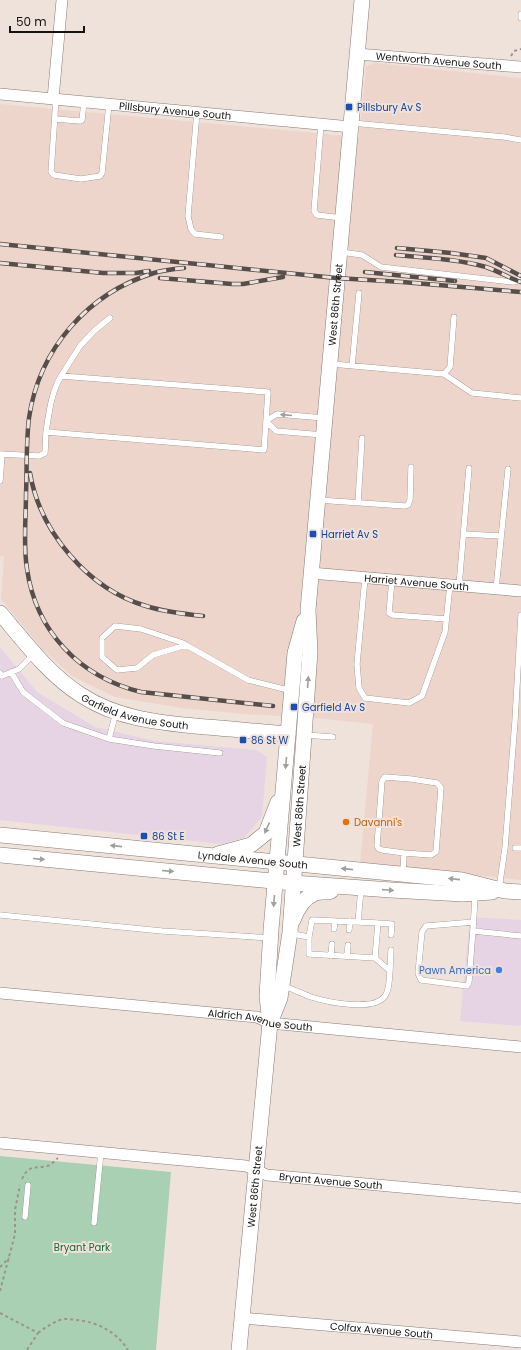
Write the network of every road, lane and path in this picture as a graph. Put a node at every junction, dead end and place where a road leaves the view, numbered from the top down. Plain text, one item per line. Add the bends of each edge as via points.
1 (62, 0) edge
2 (362, 0) edge
3 (521, 14) edge
4 (521, 18) edge
5 (357, 54) junction
6 (521, 67) edge
7 (0, 94) edge
8 (54, 99) junction
9 (84, 102) junction
10 (110, 104) junction
11 (197, 112) junction
12 (55, 120) junction
13 (321, 124) junction
14 (351, 125) junction
15 (521, 140) edge
16 (342, 218) junction
17 (221, 237) dead end
18 (339, 252) junction
19 (521, 277) edge
20 (359, 293) dead end
21 (454, 317) dead end
22 (110, 318) dead end
23 (329, 364) junction
24 (352, 366) junction
25 (444, 374) junction
26 (61, 376) junction
27 (521, 398) edge
28 (324, 418) junction
29 (266, 421) junction
30 (46, 432) junction
31 (323, 435) junction
32 (362, 438) dead end
33 (1, 454) edge
34 (411, 467) dead end
35 (469, 468) dead end
36 (508, 469) dead end
37 (0, 481) edge
38 (318, 500) junction
39 (358, 503) junction
40 (464, 534) junction
41 (501, 536) junction
42 (311, 573) junction
43 (364, 578) junction
44 (392, 580) junction
45 (455, 585) junction
46 (496, 589) junction
47 (521, 591) edge
48 (308, 610) junction
49 (0, 613) edge
50 (521, 615) edge
51 (446, 619) junction
52 (186, 645) junction
53 (35, 653) junction
54 (11, 672) junction
55 (0, 673) edge
56 (292, 691) junction
57 (116, 712) junction
58 (288, 734) junction
59 (305, 735) junction
60 (333, 737) dead end
61 (109, 739) junction
62 (220, 753) dead end
63 (283, 792) junction
64 (0, 835) edge
65 (404, 853) junction
66 (0, 855) edge
67 (211, 856) junction
68 (277, 862) junction
69 (295, 864) junction
70 (402, 874) junction
71 (276, 881) junction
72 (293, 883) junction
73 (340, 886) junction
74 (362, 888) junction
75 (501, 891) junction
76 (521, 892) edge
77 (475, 893) junction
78 (0, 914) edge
79 (335, 921) junction
80 (350, 921) junction
81 (358, 922) junction
82 (378, 922) junction
83 (474, 922) junction
84 (290, 928) junction
85 (334, 929) dead end
86 (350, 930) dead end
87 (473, 932) junction
88 (391, 935) dead end
89 (309, 936) junction
90 (521, 936) edge
91 (271, 938) junction
92 (332, 944) dead end
93 (348, 946) dead end
94 (391, 950) dead end
95 (331, 956) junction
96 (347, 956) junction
97 (375, 958) junction
98 (390, 971) junction
99 (282, 985) junction
100 (0, 993) edge
101 (270, 1023) junction
102 (521, 1047) edge
103 (0, 1143) edge
104 (101, 1152) junction
105 (256, 1170) junction
106 (28, 1185) dead end
107 (521, 1198) edge
108 (25, 1217) dead end
109 (94, 1223) dead end
110 (10, 1256) dead end
111 (0, 1267) edge
112 (0, 1314) edge
113 (242, 1318) junction
114 (38, 1333) junction
115 (521, 1342) edge
116 (27, 1350) edge
117 (128, 1350) edge
118 (239, 1350) edge

1 - 8 street
2 - 5 street, West 86th Street
3 - 4 lane
5 - 6 street, Wentworth Avenue South
5 - 14 street, West 86th Street
7 - 8 street, Pillsbury Avenue South
8 - 9 street, Pillsbury Avenue South
8 - 12 lane
9 - 10 street, Pillsbury Avenue South
9 - 12 lane via 82,120
10 - 11 street, Pillsbury Avenue South
10 - 12 lane via 100,176 81,179 54,175 51,172
11 - 13 street, Pillsbury Avenue South
11 - 17 lane via 188,216 195,234
13 - 14 street, Pillsbury Avenue South
13 - 16 lane via 314,211 317,215
14 - 15 lane
14 - 16 street, West 86th Street
16 - 18 street, West 86th Street
18 - 19 lane via 362,255 381,266 513,282
18 - 23 street, West 86th Street
20 - 24 lane
21 - 25 lane via 450,367
22 - 26 lane via 80,346
23 - 24 lane
23 - 28 street, West 86th Street
24 - 25 lane
25 - 27 lane via 472,393
26 - 29 lane via 268,392
26 - 30 lane via 52,398
28 -> 29 lane via 277,414
28 - 31 street, West 86th Street
29 - 30 lane via 264,450
29 - 31 lane via 276,431
30 - 33 lane via 45,453 39,456
31 - 38 street, West 86th Street
32 - 39 lane
33 - 37 lane
34 - 39 lane via 408,505
35 - 40 lane
36 - 41 lane
38 - 39 lane
38 - 42 street, West 86th Street
40 - 41 lane
40 - 45 lane
41 - 46 lane
42 - 43 street, Harriet Avenue South
42 - 48 street, West 86th Street
43 - 44 street, Harriet Avenue South
43 - 51 lane via 357,664 359,688 365,698 409,703 422,696 445,632
44 - 45 street, Harriet Avenue South
44 - 51 lane via 389,613
45 - 46 street, Harriet Avenue South
45 - 51 lane
46 - 47 street, Harriet Avenue South
48 - 56 street, West 86th Street via 295,653
59 -> 48 street, West 86th Street via 310,652
49 - 53 street, Garfield Avenue South
50 - 75 lane
52 - 52 lane via 141,628 115,626 102,638 102,657 117,670 137,668 153,655
52 - 56 lane via 248,680
53 - 54 lane via 19,669
53 - 57 street, Garfield Avenue South via 81,696
54 - 55 lane via 2,676
54 - 61 lane via 23,692 63,723
56 - 58 street, West 86th Street
57 - 58 street, Garfield Avenue South via 157,722
57 - 61 lane
58 - 59 street, Garfield Avenue South
58 -> 63 street, West 86th Street
59 - 60 lane
59 - 69 street, West 86th Street
61 - 62 lane
63 -> 67 street via 266,833 251,845
63 - 68 street, West 86th Street
67 -> 64 street, Lyndale Avenue South
65 - 65 lane via 382,850 377,846 382,781 385,777 437,783 441,788 436,852 431,855
65 - 70 lane
66 -> 71 street, Lyndale Avenue South
67 - 68 street, Lyndale Avenue South
68 - 69 street, Lyndale Avenue South
68 - 71 street, West 86th Street
70 -> 69 street, Lyndale Avenue South
69 - 72 street, West 86th Street
75 -> 70 street, Lyndale Avenue South via 462,880
71 - 72 street, Lyndale Avenue South
71 -> 91 street, West 86th Street
72 - 73 street, Lyndale Avenue South
72 - 84 street, West 86th Street
73 - 74 street, Lyndale Avenue South
73 - 84 street via 329,892 315,893 303,901
74 -> 77 street, Lyndale Avenue South
74 - 81 lane
75 - 76 street, Lyndale Avenue South
75 - 77 street, Lyndale Avenue South
77 - 83 lane
78 - 91 lane via 162,931
79 - 80 lane
79 - 85 lane
79 - 89 lane via 312,920
80 - 81 lane
80 - 86 lane
81 - 82 lane
82 - 88 lane via 392,924
82 - 97 lane
83 - 87 lane
83 - 87 lane via 426,926 422,932 418,973 421,980 467,986
84 - 89 lane via 296,934
84 - 99 street, West 86th Street
87 - 90 lane
89 - 95 lane via 309,954
91 - 101 street, West 86th Street via 267,996
92 - 95 lane
93 - 96 lane
94 - 98 lane
95 - 96 lane
96 - 97 lane
97 - 98 lane
98 - 99 lane via 386,995 368,1005 329,1001
99 - 101 street, West 86th Street via 280,998
100 - 101 street, Aldrich Avenue South via 257,1016
101 - 102 street, Aldrich Avenue South
101 - 105 street, West 86th Street
103 - 104 street, Bryant Avenue South
104 - 105 street, Bryant Avenue South via 246,1166
104 - 109 lane
105 - 107 street, Bryant Avenue South via 267,1175
105 - 113 street, West 86th Street
106 - 108 lane
110 - 111 path
112 - 114 path
113 - 115 street, Colfax Avenue South
113 - 118 street, West 86th Street
114 - 116 path
114 - 117 path via 49,1324 64,1319 81,1320 108,1330 124,1343

